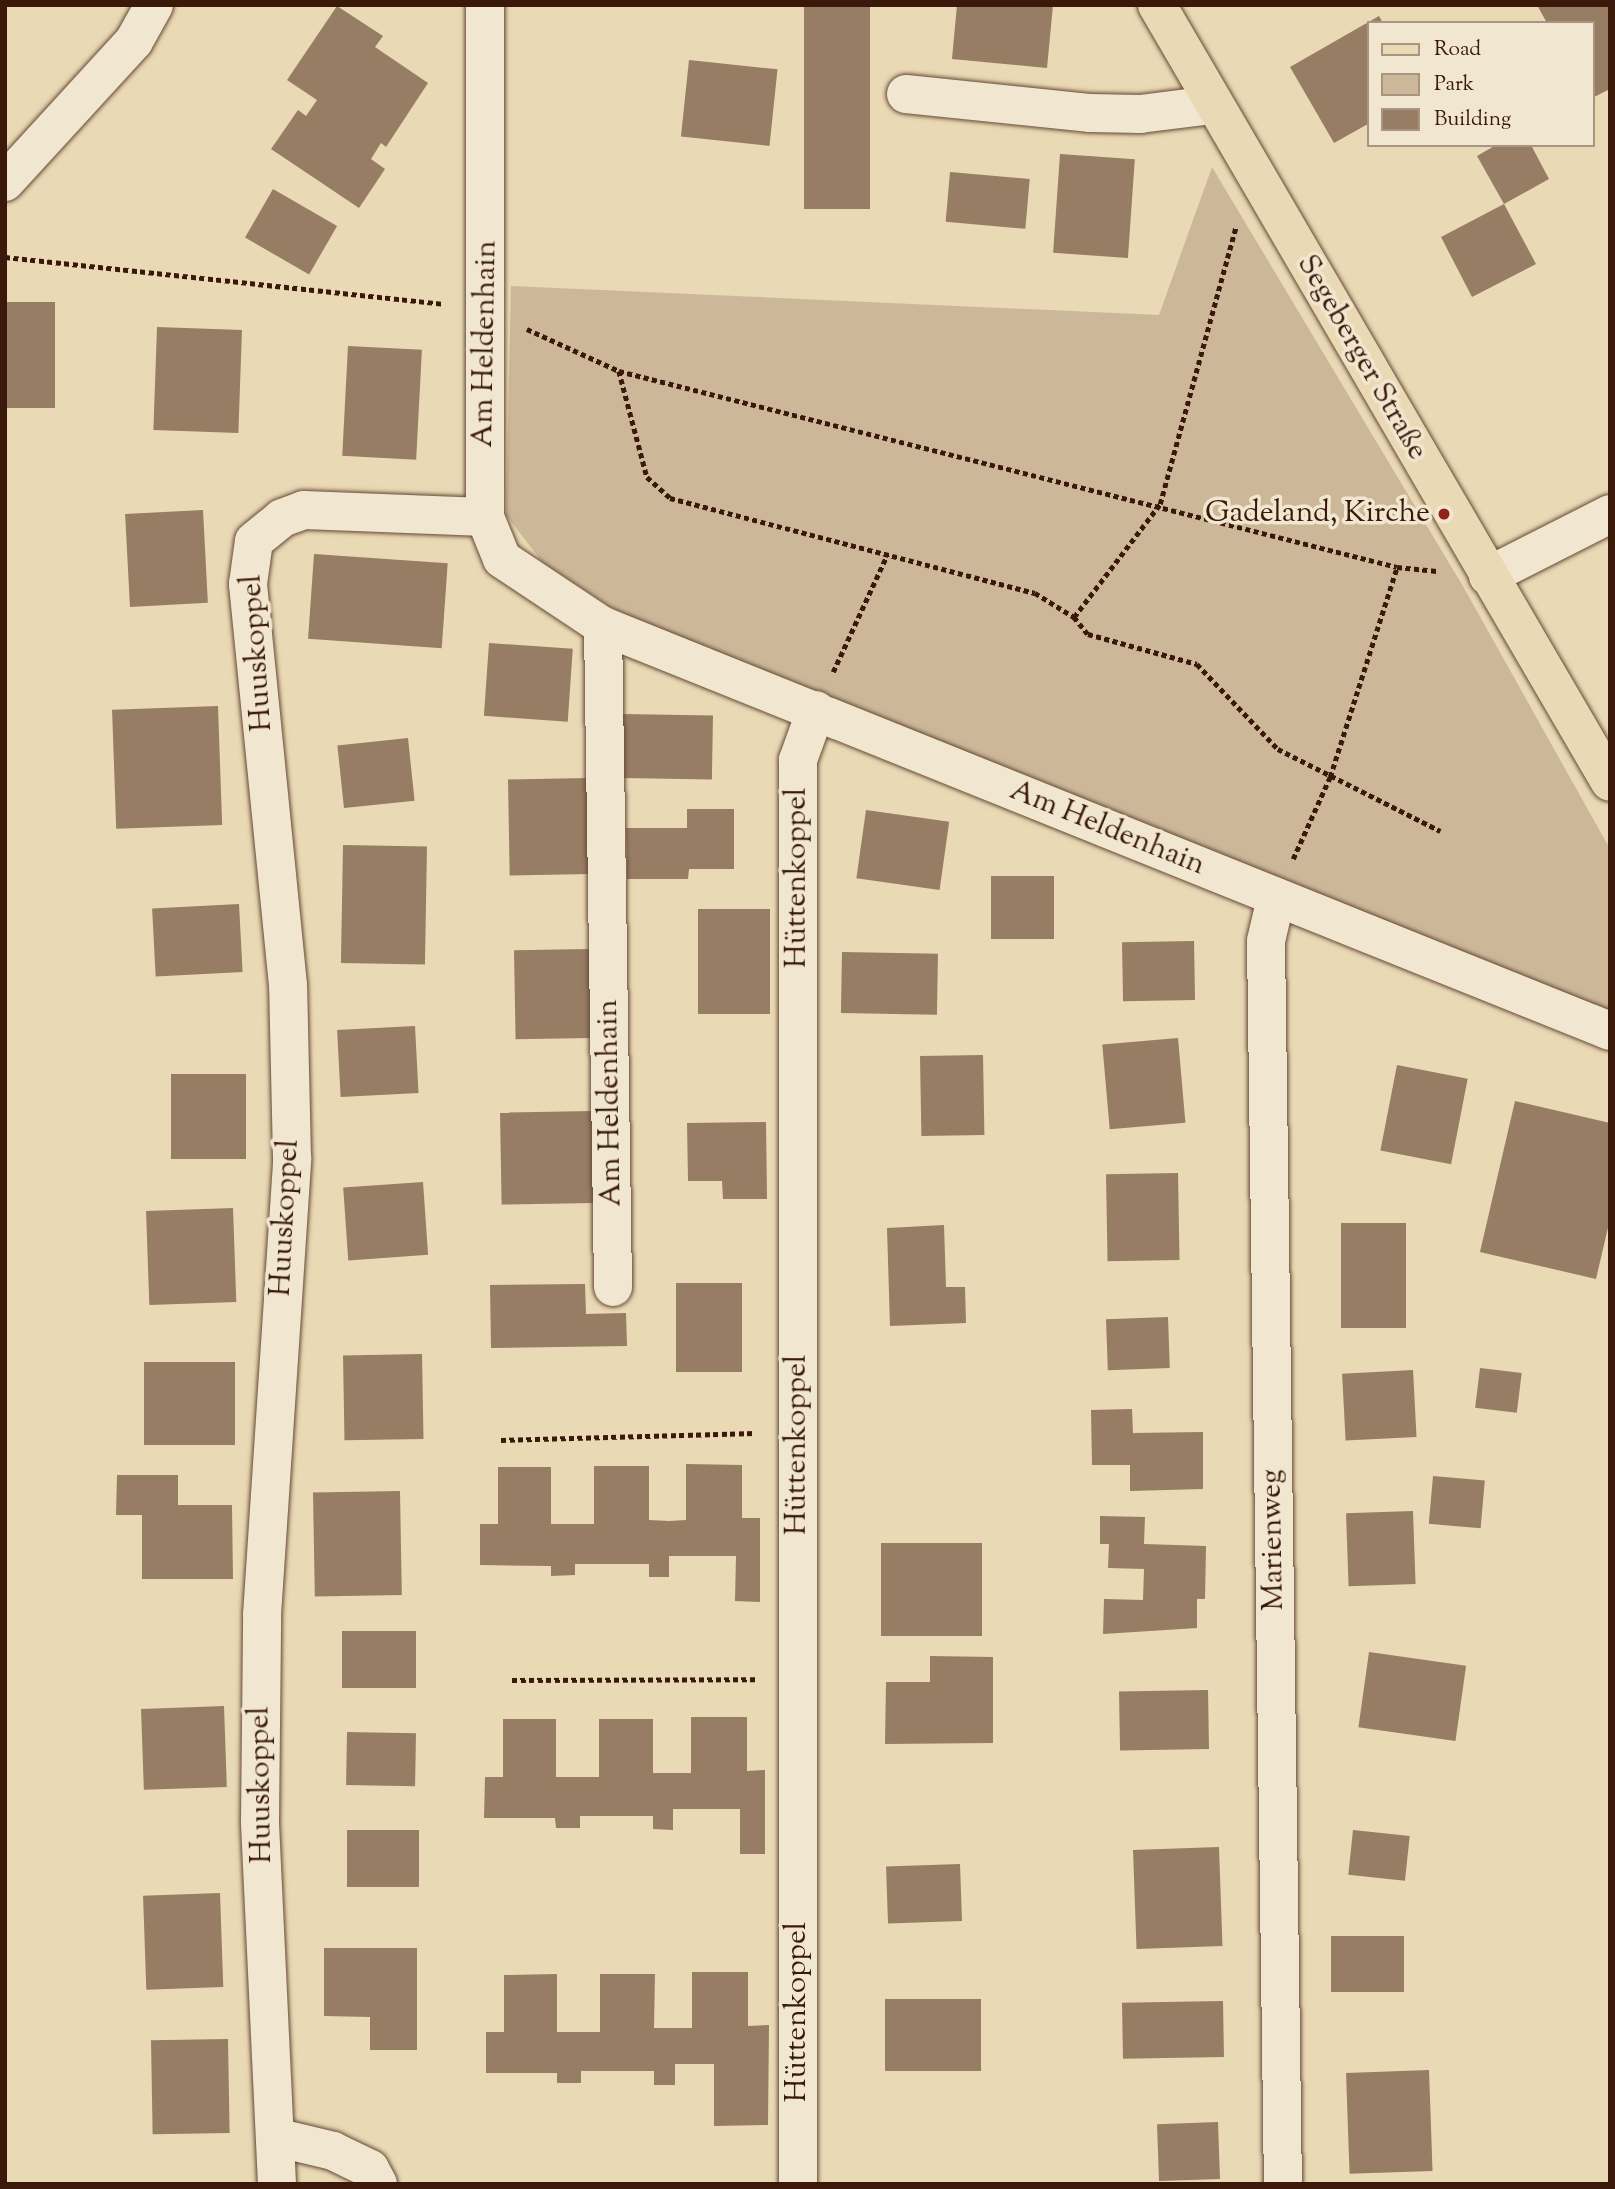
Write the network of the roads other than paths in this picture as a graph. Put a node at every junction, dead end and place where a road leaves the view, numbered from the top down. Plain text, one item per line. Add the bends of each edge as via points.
1 (154, 5) edge
2 (485, 5) edge
3 (1157, 5) edge
4 (906, 94) dead end
5 (1213, 105) junction
6 (5, 182) edge
7 (1610, 514) edge
8 (485, 517) junction
9 (1488, 576) junction
10 (603, 626) junction
11 (816, 710) junction
12 (1610, 782) edge
13 (1276, 898) junction
14 (1610, 1031) edge
15 (614, 1287) dead end
16 (279, 2138) junction
17 (277, 2184) edge
18 (378, 2184) edge
19 (798, 2184) edge
20 (1283, 2184) edge

1 - 6 street via 134,41
2 - 8 street, Am Heldenhain
3 - 5 main road, Segeberger Straße
4 - 5 street via 1091,113 1140,114
5 - 9 main road, Segeberger Straße
7 - 9 street
8 - 10 street, Am Heldenhain via 502,559
8 - 16 street, Huuskoppel via 304,510 282,518 254,541 248,584 288,985 291,1132 262,1615 260,1822
9 - 12 main road, Segeberger Straße
10 - 11 street, Am Heldenhain
10 - 15 street, Am Heldenhain
11 - 13 street, Am Heldenhain
11 - 19 street, Hüttenkoppel via 799,760
13 - 14 street, Am Heldenhain
13 - 20 street, Marienweg via 1266,942
16 - 17 street, Huuskoppel
16 - 18 street via 333,2151 370,2169

